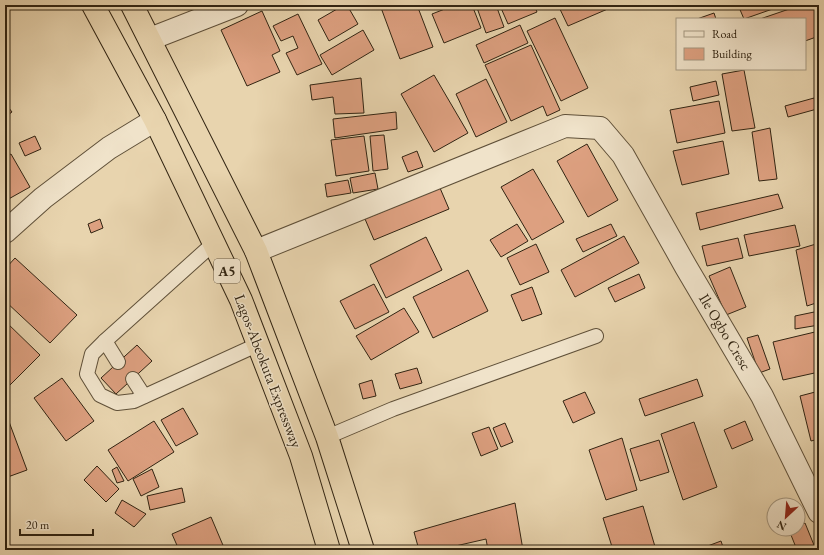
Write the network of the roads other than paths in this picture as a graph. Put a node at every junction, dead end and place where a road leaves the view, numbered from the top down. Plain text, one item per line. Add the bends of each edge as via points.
1 (93, 5) edge
2 (132, 5) edge
3 (236, 5) edge
4 (150, 39) junction
5 (155, 120) junction
6 (5, 232) edge
7 (214, 244) junction
8 (256, 251) junction
9 (596, 336) dead end
10 (105, 340) junction
11 (259, 344) junction
12 (118, 362) dead end
13 (133, 379) dead end
14 (144, 396) junction
15 (327, 437) junction
16 (819, 512) edge
17 (329, 550) edge
18 (363, 550) edge

1 - 5 highway, Lagos-Abeokuta Expressway / A5
2 - 4 highway, A5
3 - 4 street
4 - 8 highway, A5
5 - 6 street via 109,148 43,198
5 - 7 highway, Lagos-Abeokuta Expressway / A5
7 - 10 lane
7 - 11 highway, Lagos-Abeokuta Expressway / A5 via 242,300
8 - 15 highway, A5
8 - 16 street, Ile Ogbo Cresc via 565,126 600,128 623,155 762,396
9 - 15 lane via 393,409
10 - 12 lane
10 - 14 lane via 92,354 87,374 100,395 117,403 134,401
11 - 14 lane
11 - 17 highway, Lagos-Abeokuta Expressway / A5 via 301,456
13 - 14 lane
15 - 18 highway, A5

